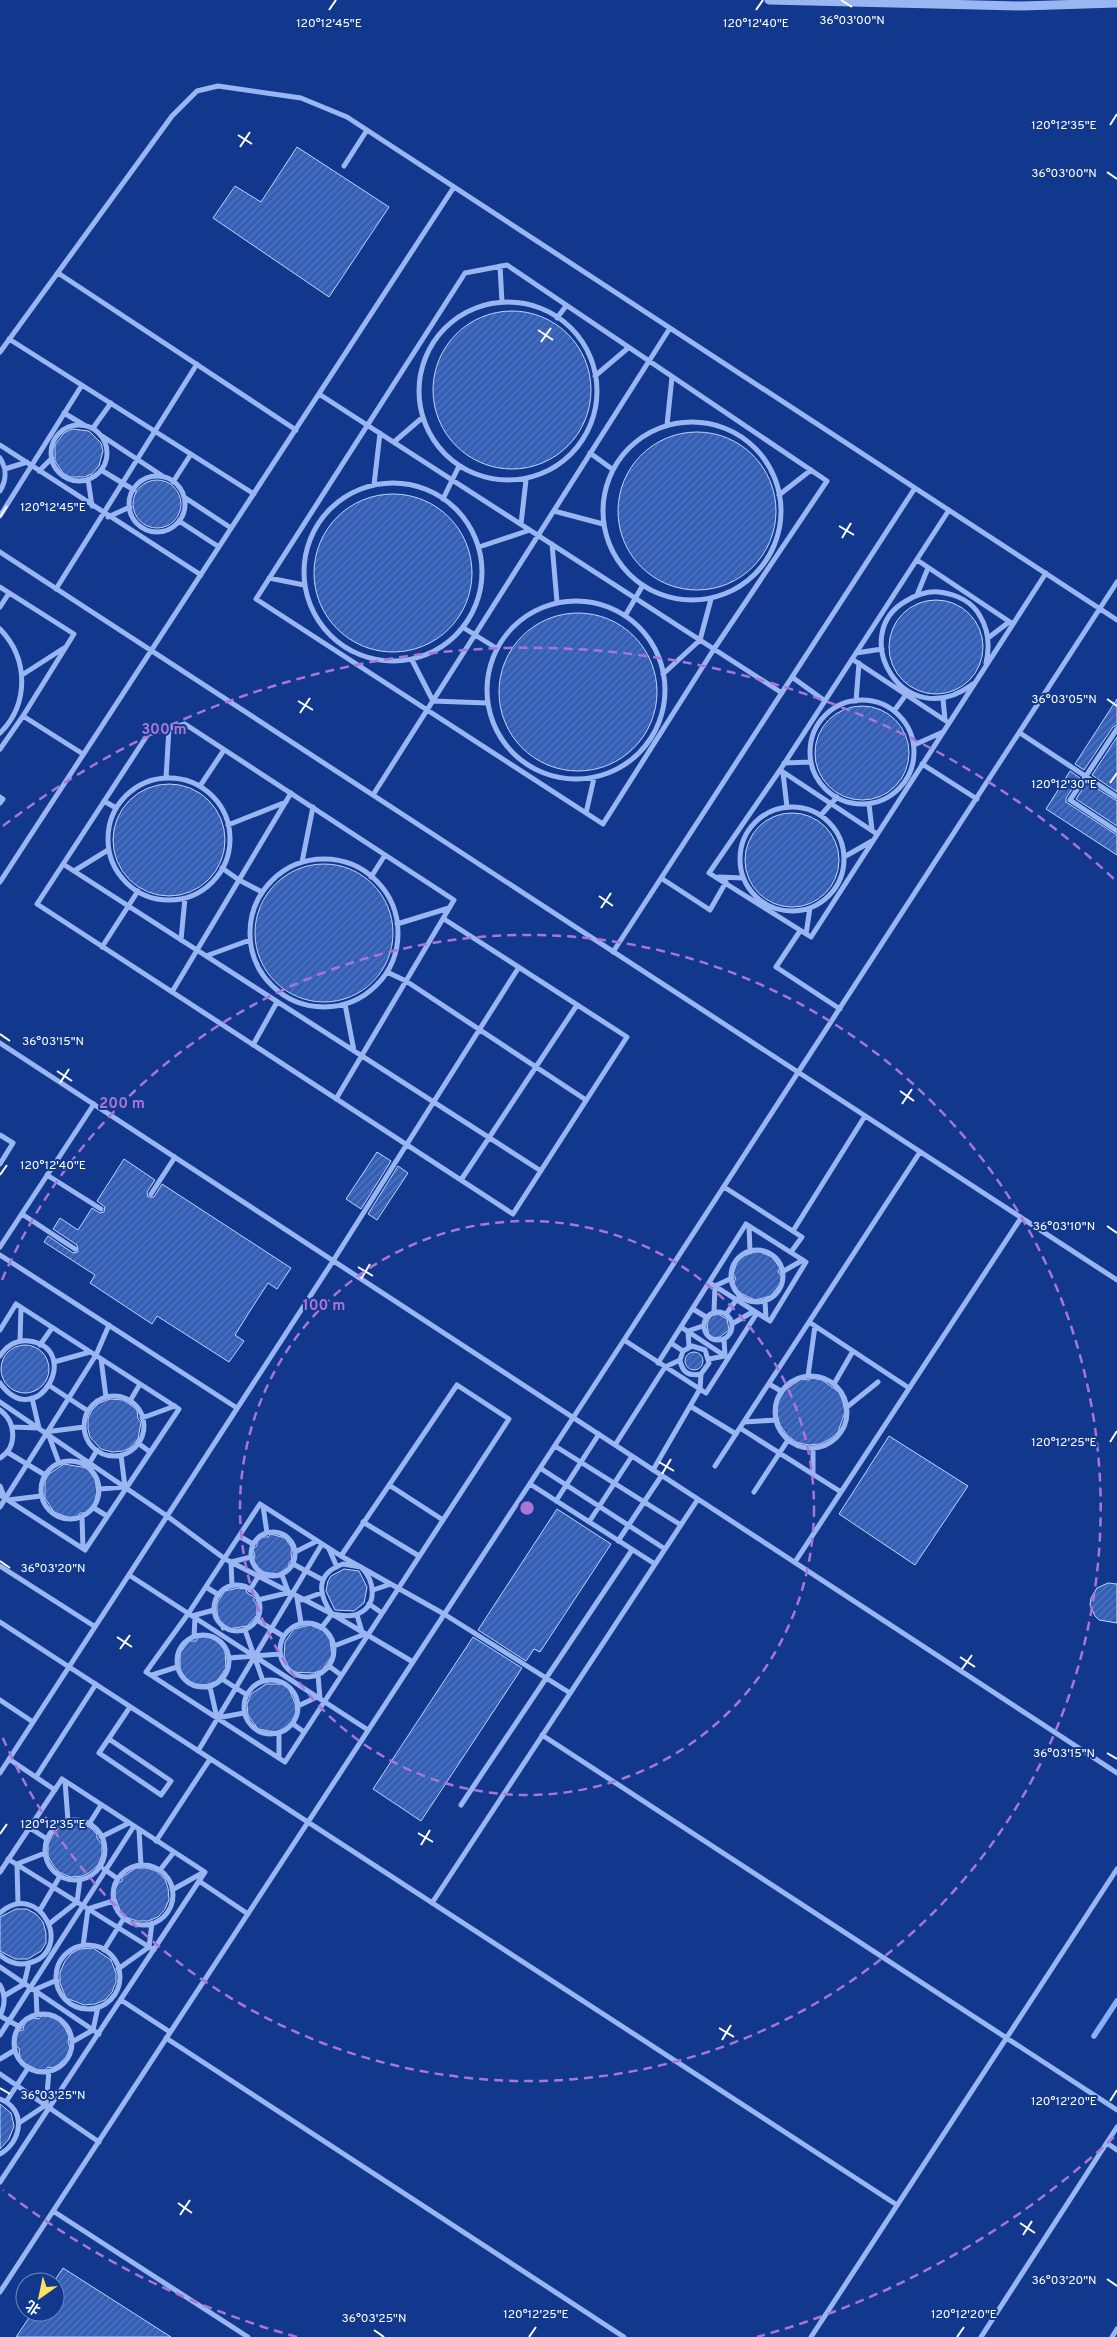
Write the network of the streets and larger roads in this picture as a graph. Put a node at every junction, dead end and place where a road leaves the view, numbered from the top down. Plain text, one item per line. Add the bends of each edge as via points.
1 (769, 0) edge
2 (1117, 3) edge
3 (367, 130) junction
4 (344, 166) dead end
5 (454, 187) junction
6 (500, 266) junction
7 (58, 272) junction
8 (502, 302) junction
9 (566, 306) junction
10 (557, 318) junction
11 (670, 328) junction
12 (9, 339) junction
13 (418, 345) junction
14 (628, 348) junction
15 (428, 350) junction
16 (0, 352) edge
17 (648, 361) junction
18 (197, 364) junction
19 (595, 376) junction
20 (672, 377) junction
21 (82, 385) junction
22 (319, 394) junction
23 (111, 403) junction
24 (64, 413) junction
25 (423, 417) junction
26 (85, 425) junction
27 (368, 425) junction
28 (667, 426) junction
29 (93, 428) junction
30 (749, 429) junction
31 (296, 430) junction
32 (154, 431) junction
33 (380, 433) junction
34 (100, 434) junction
35 (742, 437) junction
36 (52, 438) junction
37 (394, 442) junction
38 (0, 445) edge
39 (590, 453) junction
40 (191, 454) junction
41 (0, 458) edge
42 (52, 458) junction
43 (137, 458) junction
44 (29, 464) junction
45 (459, 466) junction
46 (5, 469) junction
47 (612, 469) junction
48 (101, 470) junction
49 (811, 470) junction
50 (39, 471) junction
51 (62, 474) junction
52 (165, 478) junction
53 (88, 479) junction
54 (451, 479) junction
55 (526, 480) junction
56 (174, 482) junction
57 (58, 483) junction
58 (121, 483) junction
59 (374, 485) junction
60 (915, 488) junction
61 (0, 490) edge
62 (134, 490) junction
63 (254, 494) junction
64 (780, 495) junction
65 (12, 497) junction
66 (184, 497) junction
67 (443, 499) junction
68 (92, 506) junction
69 (130, 507) junction
70 (949, 510) junction
71 (554, 511) junction
72 (105, 515) junction
73 (0, 516) edge
74 (179, 521) junction
75 (521, 524) junction
76 (603, 524) junction
77 (304, 525) junction
78 (231, 528) junction
79 (144, 529) junction
80 (530, 530) junction
81 (313, 531) junction
82 (538, 535) junction
83 (140, 536) junction
84 (552, 544) junction
85 (219, 547) junction
86 (479, 547) junction
87 (0, 552) edge
88 (917, 560) junction
89 (928, 568) junction
90 (1046, 573) junction
91 (201, 575) junction
92 (270, 578) junction
93 (1117, 582) edge
94 (304, 585) junction
95 (644, 585) junction
96 (0, 587) edge
97 (56, 588) junction
98 (9, 593) junction
99 (916, 595) junction
100 (970, 596) junction
101 (636, 599) junction
102 (711, 599) junction
103 (966, 601) junction
104 (557, 602) junction
105 (0, 606) edge
106 (1100, 608) junction
107 (883, 612) junction
108 (625, 616) junction
109 (890, 616) junction
110 (1117, 620) edge
111 (1011, 623) junction
112 (464, 628) junction
113 (0, 630) edge
114 (474, 635) junction
115 (988, 638) junction
116 (700, 640) junction
117 (66, 647) junction
118 (345, 647) junction
119 (496, 648) junction
120 (714, 649) junction
121 (882, 649) junction
122 (151, 651) junction
123 (856, 653) junction
124 (341, 654) junction
125 (852, 659) junction
126 (412, 660) junction
127 (860, 663) junction
128 (985, 668) junction
129 (663, 674) junction
130 (22, 675) junction
131 (792, 677) junction
132 (975, 682) junction
133 (782, 693) junction
134 (907, 693) junction
135 (944, 699) junction
136 (433, 701) junction
137 (825, 701) junction
138 (856, 701) junction
139 (487, 703) junction
140 (427, 710) junction
141 (894, 711) junction
142 (22, 716) junction
143 (947, 722) junction
144 (169, 728) junction
145 (1117, 729) edge
146 (944, 732) junction
147 (0, 733) edge
148 (1020, 733) junction
149 (914, 745) junction
150 (0, 749) edge
151 (224, 750) junction
152 (83, 754) junction
153 (812, 762) junction
154 (784, 763) junction
155 (527, 764) junction
156 (922, 764) junction
157 (523, 772) junction
158 (781, 772) junction
159 (1086, 777) junction
160 (166, 778) junction
161 (594, 778) junction
162 (200, 786) junction
163 (291, 793) junction
164 (373, 795) junction
165 (837, 797) junction
166 (1117, 797) edge
167 (0, 798) edge
168 (977, 799) junction
169 (104, 801) junction
170 (286, 802) junction
171 (0, 803) edge
172 (831, 804) junction
173 (868, 804) junction
174 (313, 807) junction
175 (787, 807) junction
176 (116, 808) junction
177 (586, 813) junction
178 (821, 816) junction
179 (228, 825) junction
180 (740, 828) junction
181 (872, 830) junction
182 (1117, 831) edge
183 (747, 832) junction
184 (877, 834) junction
185 (873, 841) junction
186 (108, 850) junction
187 (385, 855) junction
188 (844, 857) junction
189 (302, 862) junction
190 (63, 864) junction
191 (222, 868) junction
192 (74, 871) junction
193 (371, 877) junction
194 (718, 877) junction
195 (661, 878) junction
196 (743, 878) junction
197 (239, 880) junction
198 (0, 882) edge
199 (726, 882) junction
200 (138, 891) junction
201 (262, 892) junction
202 (835, 895) junction
203 (185, 898) junction
204 (128, 906) junction
205 (765, 907) junction
206 (449, 908) junction
207 (810, 908) junction
208 (444, 918) junction
209 (397, 924) junction
210 (800, 931) junction
211 (806, 934) junction
212 (181, 940) junction
213 (250, 940) junction
214 (102, 947) junction
215 (197, 951) junction
216 (613, 952) junction
217 (206, 956) junction
218 (519, 968) junction
219 (387, 972) junction
220 (406, 981) junction
221 (172, 992) junction
222 (278, 1002) junction
223 (345, 1004) junction
224 (577, 1005) junction
225 (840, 1009) junction
226 (480, 1030) junction
227 (0, 1043) edge
228 (252, 1044) junction
229 (354, 1052) junction
230 (362, 1056) junction
231 (536, 1067) junction
232 (798, 1072) junction
233 (336, 1099) junction
234 (586, 1100) junction
235 (434, 1103) junction
236 (94, 1104) junction
237 (865, 1116) junction
238 (0, 1135) edge
239 (489, 1138) junction
240 (408, 1145) junction
241 (920, 1152) junction
242 (175, 1157) junction
243 (0, 1164) edge
244 (541, 1171) junction
245 (47, 1175) junction
246 (461, 1180) junction
247 (724, 1187) junction
248 (151, 1194) dead end
249 (101, 1209) dead end
250 (22, 1214) junction
251 (1021, 1218) junction
252 (748, 1226) junction
253 (793, 1231) junction
254 (0, 1234) edge
255 (6, 1238) junction
256 (778, 1244) junction
257 (0, 1247) edge
258 (74, 1249) dead end
259 (750, 1251) junction
260 (791, 1252) junction
261 (771, 1254) junction
262 (0, 1255) edge
263 (727, 1255) junction
264 (737, 1260) junction
265 (803, 1260) junction
266 (333, 1261) junction
267 (782, 1272) junction
268 (732, 1278) junction
269 (1117, 1280) edge
270 (712, 1284) junction
271 (780, 1288) junction
272 (787, 1293) junction
273 (740, 1299) junction
274 (765, 1301) junction
275 (21, 1307) junction
276 (693, 1309) junction
277 (714, 1312) junction
278 (756, 1312) junction
279 (726, 1314) junction
280 (706, 1318) junction
281 (766, 1318) junction
282 (809, 1322) junction
283 (732, 1324) junction
284 (109, 1326) junction
285 (703, 1326) junction
286 (815, 1326) junction
287 (682, 1327) junction
288 (52, 1328) junction
289 (0, 1330) edge
290 (688, 1331) junction
291 (730, 1334) junction
292 (709, 1337) junction
293 (724, 1339) junction
294 (624, 1340) junction
295 (740, 1340) junction
296 (20, 1341) junction
297 (671, 1343) junction
298 (705, 1343) junction
299 (40, 1344) junction
300 (689, 1347) junction
301 (701, 1348) junction
302 (683, 1351) junction
303 (853, 1351) junction
304 (90, 1352) junction
305 (0, 1355) edge
306 (98, 1357) junction
307 (727, 1357) junction
308 (709, 1359) junction
309 (680, 1360) junction
310 (54, 1362) junction
311 (658, 1363) junction
312 (665, 1367) junction
313 (706, 1369) junction
314 (686, 1373) junction
315 (701, 1374) junction
316 (717, 1376) junction
317 (808, 1376) junction
318 (683, 1379) junction
319 (878, 1382) dead end
320 (0, 1383) edge
321 (140, 1384) junction
322 (769, 1384) junction
323 (834, 1384) junction
324 (50, 1386) junction
325 (909, 1388) junction
326 (700, 1389) junction
327 (782, 1391) junction
328 (9, 1393) junction
329 (106, 1397) junction
330 (32, 1398) junction
331 (68, 1398) junction
332 (130, 1401) junction
333 (1, 1404) edge
334 (175, 1406) junction
335 (690, 1406) junction
336 (847, 1407) junction
337 (237, 1408) junction
338 (0, 1410) edge
339 (88, 1411) junction
340 (573, 1417) junction
341 (142, 1418) junction
342 (776, 1420) junction
343 (744, 1422) junction
344 (12, 1427) junction
345 (84, 1427) junction
346 (39, 1428) junction
347 (740, 1428) junction
348 (47, 1434) junction
349 (598, 1434) junction
350 (736, 1434) junction
351 (788, 1440) junction
352 (138, 1444) junction
353 (615, 1445) junction
354 (555, 1446) junction
355 (813, 1448) junction
356 (97, 1450) junction
357 (7, 1452) junction
358 (150, 1452) junction
359 (779, 1453) junction
360 (121, 1455) junction
361 (632, 1456) junction
362 (0, 1458) edge
363 (581, 1462) junction
364 (59, 1463) junction
365 (88, 1464) junction
366 (26, 1465) junction
367 (715, 1466) dead end
368 (540, 1468) junction
369 (653, 1470) junction
370 (45, 1475) junction
371 (662, 1475) junction
372 (813, 1475) junction
373 (614, 1483) junction
374 (530, 1484) junction
375 (389, 1485) junction
376 (0, 1486) edge
377 (566, 1486) junction
378 (126, 1487) junction
379 (100, 1489) junction
380 (754, 1492) dead end
381 (841, 1492) junction
382 (42, 1496) junction
383 (4, 1498) edge
384 (698, 1499) junction
385 (556, 1501) junction
386 (644, 1502) junction
387 (263, 1506) junction
388 (0, 1507) edge
389 (599, 1507) junction
390 (94, 1508) junction
391 (54, 1515) junction
392 (107, 1516) junction
393 (167, 1516) junction
394 (82, 1518) junction
395 (443, 1520) junction
396 (364, 1522) junction
397 (589, 1522) junction
398 (47, 1525) junction
399 (293, 1525) junction
400 (681, 1525) junction
401 (628, 1526) junction
402 (267, 1533) junction
403 (239, 1536) junction
404 (285, 1536) junction
405 (618, 1541) junction
406 (320, 1542) junction
407 (253, 1544) junction
408 (83, 1548) junction
409 (329, 1548) junction
410 (665, 1549) junction
411 (632, 1550) junction
412 (295, 1552) junction
413 (341, 1556) junction
414 (420, 1556) junction
415 (251, 1557) junction
416 (225, 1559) junction
417 (231, 1562) junction
418 (795, 1562) junction
419 (292, 1564) junction
420 (654, 1564) junction
421 (0, 1566) edge
422 (337, 1566) junction
423 (361, 1567) junction
424 (305, 1571) junction
425 (128, 1575) junction
426 (259, 1575) junction
427 (282, 1575) junction
428 (323, 1580) junction
429 (392, 1584) junction
430 (232, 1586) junction
431 (206, 1587) junction
432 (398, 1588) junction
433 (250, 1590) junction
434 (373, 1590) junction
435 (321, 1592) junction
436 (219, 1595) junction
437 (293, 1596) junction
438 (258, 1600) junction
439 (369, 1604) junction
440 (214, 1610) junction
441 (382, 1613) junction
442 (332, 1614) junction
443 (444, 1614) junction
444 (357, 1615) junction
445 (192, 1616) junction
446 (256, 1620) junction
447 (0, 1622) edge
448 (301, 1623) junction
449 (94, 1626) junction
450 (224, 1627) junction
451 (322, 1627) junction
452 (271, 1629) junction
453 (245, 1630) junction
454 (365, 1634) junction
455 (194, 1636) junction
456 (218, 1636) junction
457 (283, 1636) junction
458 (168, 1642) junction
459 (334, 1646) junction
460 (179, 1649) junction
461 (280, 1654) junction
462 (254, 1656) junction
463 (229, 1658) junction
464 (413, 1662) junction
465 (329, 1666) junction
466 (69, 1667) junction
467 (177, 1667) junction
468 (291, 1672) junction
469 (152, 1675) junction
470 (318, 1675) junction
471 (341, 1675) junction
472 (288, 1678) junction
473 (546, 1678) junction
474 (222, 1679) junction
475 (264, 1681) junction
476 (188, 1683) junction
477 (96, 1684) junction
478 (283, 1684) junction
479 (210, 1687) junction
480 (235, 1688) junction
481 (570, 1693) junction
482 (246, 1694) junction
483 (182, 1695) junction
484 (320, 1699) junction
485 (0, 1700) edge
486 (298, 1706) junction
487 (130, 1707) junction
488 (244, 1713) junction
489 (217, 1718) junction
490 (33, 1722) junction
491 (293, 1724) junction
492 (256, 1730) junction
493 (368, 1730) junction
494 (304, 1732) junction
495 (279, 1734) junction
496 (542, 1735) junction
497 (108, 1739) junction
498 (251, 1740) junction
499 (198, 1751) junction
500 (279, 1758) junction
501 (9, 1759) junction
502 (210, 1759) junction
503 (0, 1772) edge
504 (1117, 1773) edge
505 (36, 1777) junction
506 (65, 1781) junction
507 (55, 1790) junction
508 (101, 1805) junction
509 (461, 1805) dead end
510 (68, 1821) junction
511 (308, 1822) junction
512 (89, 1824) junction
513 (132, 1825) junction
514 (30, 1828) junction
515 (139, 1830) junction
516 (101, 1837) junction
517 (47, 1839) junction
518 (156, 1841) junction
519 (174, 1852) junction
520 (45, 1853) junction
521 (8, 1859) junction
522 (17, 1864) junction
523 (141, 1865) junction
524 (99, 1866) junction
525 (1117, 1869) edge
526 (160, 1870) junction
527 (105, 1871) junction
528 (0, 1872) edge
529 (204, 1872) junction
530 (60, 1876) junction
531 (80, 1879) junction
532 (118, 1879) junction
533 (199, 1881) junction
534 (53, 1887) junction
535 (172, 1890) junction
536 (113, 1901) junction
537 (77, 1902) junction
538 (432, 1903) junction
539 (18, 1904) junction
540 (83, 1906) junction
541 (88, 1909) junction
542 (40, 1910) junction
543 (167, 1912) junction
544 (0, 1913) edge
545 (248, 1914) junction
546 (175, 1917) junction
547 (124, 1918) junction
548 (152, 1923) junction
549 (49, 1924) junction
550 (119, 1928) junction
551 (83, 1946) junction
552 (152, 1948) junction
553 (47, 1950) junction
554 (104, 1950) junction
555 (52, 1954) junction
556 (1, 1957) edge
557 (62, 1959) junction
558 (28, 1963) junction
559 (0, 1967) edge
560 (118, 1969) junction
561 (56, 1980) junction
562 (24, 1984) junction
563 (0, 1985) edge
564 (34, 1990) junction
565 (4, 1996) junction
566 (121, 2000) junction
567 (70, 2003) junction
568 (98, 2007) junction
569 (65, 2011) junction
570 (37, 2015) junction
571 (0, 2016) edge
572 (60, 2020) junction
573 (9, 2021) junction
574 (20, 2027) junction
575 (93, 2030) junction
576 (170, 2032) junction
577 (99, 2034) junction
578 (0, 2035) edge
579 (166, 2038) junction
580 (1005, 2038) junction
581 (72, 2042) junction
582 (15, 2050) junction
583 (68, 2058) junction
584 (0, 2059) edge
585 (78, 2066) junction
586 (28, 2068) junction
587 (49, 2071) junction
588 (0, 2074) edge
589 (16, 2085) junction
590 (0, 2099) edge
591 (6, 2102) junction
592 (48, 2106) junction
593 (1117, 2110) edge
594 (19, 2123) junction
595 (1117, 2127) edge
596 (98, 2142) junction
597 (1106, 2143) junction
598 (1117, 2150) edge
599 (0, 2153) edge
600 (0, 2159) edge
601 (1, 2178) edge
602 (897, 2206) junction
603 (53, 2210) junction
604 (0, 2280) edge
605 (6, 2283) junction
606 (0, 2292) edge
607 (1117, 2329) edge
608 (248, 2337) edge
609 (624, 2337) edge
610 (811, 2337) edge
611 (981, 2337) edge
612 (1112, 2337) edge

1 - 2 street via 1022,6
3 - 4 street
3 - 5 street
3 - 7 street via 328,108 301,98 218,86 197,91 172,116
5 - 11 street
5 - 22 street
6 - 8 street
6 - 9 street via 506,265
6 - 13 street via 465,273
7 - 12 street
7 - 18 street
8 - 10 street via 521,303
8 - 15 street via 467,311 444,327
9 - 10 street
9 - 14 street
10 - 19 street via 575,332 592,359
11 - 17 street
11 - 60 street
12 - 16 street
12 - 21 street
13 - 15 street
13 - 27 street
14 - 17 street
14 - 19 street
15 - 25 street via 419,376 419,404
17 - 20 street
17 - 39 street
18 - 31 street
18 - 32 street
19 - 55 street via 598,389 593,420 578,448 555,468
20 - 28 street
20 - 30 street
21 - 23 street
21 - 24 street
22 - 27 street
22 - 31 street
23 - 29 street
23 - 32 street
24 - 26 street
24 - 36 street
25 - 37 street
25 - 45 street via 427,431 443,454
26 - 29 street
26 - 36 street via 67,427
27 - 33 street
27 - 77 street
28 - 35 street via 678,422 706,422
28 - 47 street via 651,431 628,447
29 - 34 street
30 - 35 street
30 - 49 street
31 - 63 street
32 - 40 street
32 - 43 street
33 - 37 street
33 - 59 street
34 - 43 street
34 - 48 street via 107,451
35 - 64 street via 760,451 776,478
36 - 42 street
36 - 44 street
37 - 54 street
38 - 44 street
39 - 47 street
39 - 71 street
40 - 56 street
40 - 63 street
41 - 46 street
42 - 50 street
42 - 51 street
43 - 52 street
43 - 58 street
44 - 46 street
44 - 50 street
44 - 65 street
45 - 54 street
45 - 55 street via 495,480
46 - 61 street via 6,476
47 - 76 street via 603,496
48 - 53 street
48 - 58 street
49 - 64 street
49 - 120 street via 827,481
50 - 57 street
51 - 53 street via 78,481
51 - 57 street
52 - 56 street
52 - 62 street via 147,479
53 - 68 street
54 - 67 street
54 - 75 street
55 - 75 street
56 - 66 street
57 - 68 street
58 - 62 street
58 - 72 street
59 - 67 street via 407,484
59 - 81 street via 352,492 330,509
60 - 70 street
60 - 131 street
61 - 65 street
62 - 69 street
63 - 78 street
64 - 102 street via 782,509 778,540 763,567 740,588
65 - 73 street
66 - 74 street via 185,506
66 - 78 street
67 - 86 street via 461,513
68 - 72 street
69 - 72 street
69 - 79 street via 137,523
70 - 88 street
70 - 90 street
71 - 76 street
71 - 82 street
72 - 83 street
72 - 97 street
74 - 79 street via 162,532
74 - 85 street
75 - 80 street
76 - 95 street via 611,550 627,573
77 - 81 street
77 - 92 street
78 - 85 street
79 - 83 street
80 - 82 street
80 - 86 street
81 - 94 street via 304,557
82 - 84 street
82 - 114 street
83 - 91 street
84 - 101 street
84 - 104 street
85 - 91 street
86 - 112 street via 483,570 479,601
87 - 97 street
88 - 89 street
88 - 107 street
89 - 99 street
89 - 100 street
90 - 106 street
90 - 111 street
91 - 122 street
92 - 94 street
92 - 124 street via 256,599
93 - 106 street
94 - 118 street via 312,612 328,635
95 - 101 street
95 - 102 street via 679,600
96 - 98 street
97 - 122 street
98 - 105 street
98 - 117 street via 74,634
99 - 103 street via 950,594
99 - 109 street
100 - 103 street
100 - 111 street
101 - 108 street
101 - 116 street
102 - 116 street
103 - 115 street via 979,614
104 - 108 street via 590,601
104 - 119 street via 535,610 512,626
106 - 110 street
106 - 148 street
107 - 109 street
107 - 123 street
108 - 129 street via 643,631 660,657
109 - 121 street via 883,632
111 - 115 street
111 - 128 street
112 - 114 street
112 - 126 street via 440,649
113 - 130 street via 9,638
114 - 119 street
114 - 136 street
115 - 128 street via 990,648
116 - 120 street
116 - 129 street
117 - 130 street
117 - 142 street
118 - 124 street
118 - 126 street via 380,662
119 - 139 street via 487,675
120 - 133 street
120 - 177 street via 603,824
121 - 123 street
121 - 134 street via 886,666
122 - 152 street
122 - 164 street
123 - 125 street
124 - 140 street
125 - 127 street
125 - 137 street
126 - 136 street
127 - 134 street
127 - 138 street
128 - 132 street
129 - 161 street via 666,688 661,719 647,746 623,767
130 - 147 street via 19,704 9,724
131 - 133 street
131 - 137 street
132 - 135 street via 961,693
132 - 143 street
133 - 195 street
134 - 135 street
134 - 141 street
134 - 143 street
135 - 143 street
136 - 139 street
136 - 140 street
137 - 154 street
138 - 141 street via 883,704
138 - 153 street via 832,708 820,721 812,736
139 - 155 street via 495,729 511,752
140 - 157 street
140 - 164 street
141 - 149 street via 908,728
142 - 150 street
142 - 152 street
143 - 146 street
144 - 151 street via 185,724
144 - 160 street
144 - 169 street via 148,734
145 - 159 street
146 - 149 street
146 - 156 street
148 - 159 street
148 - 168 street
149 - 173 street via 908,777 898,790
151 - 162 street
151 - 163 street
152 - 198 street
153 - 154 street
153 - 165 street via 823,786
154 - 158 street
155 - 157 street
155 - 161 street via 563,779
156 - 168 street
156 - 184 street
157 - 177 street
158 - 172 street
158 - 175 street
158 - 180 street
159 - 166 street
159 - 182 street via 1070,800
160 - 162 street via 178,778
160 - 176 street via 140,784
161 - 177 street
162 - 179 street via 214,797
163 - 170 street
163 - 174 street
164 - 216 street
165 - 172 street
165 - 173 street via 852,803
167 - 171 street via 3,799
168 - 225 street
169 - 176 street
169 - 190 street
170 - 179 street
170 - 197 street
172 - 178 street
172 - 181 street
173 - 181 street
174 - 187 street
174 - 189 street
175 - 178 street via 806,808
175 - 183 street via 773,810 758,819
176 - 186 street via 108,831
178 - 188 street via 834,827 842,842
179 - 191 street via 231,834 228,856
180 - 183 street
180 - 194 street via 709,873
181 - 184 street
183 - 196 street via 740,847
184 - 185 street
185 - 188 street
185 - 202 street
186 - 192 street
186 - 200 street via 115,868 127,884
187 - 193 street
187 - 206 street via 454,900
188 - 202 street via 842,878
189 - 193 street via 328,859 353,865
189 - 201 street via 280,873
190 - 192 street
190 - 214 street via 36,904
191 - 197 street
191 - 203 street via 204,890
192 - 204 street
193 - 209 street via 389,897
194 - 196 street
194 - 199 street
195 - 199 street via 710,910
195 - 216 street
196 - 205 street
197 - 201 street
197 - 215 street
199 - 205 street
200 - 203 street via 164,900
200 - 204 street
201 - 213 street via 252,915
202 - 207 street
202 - 211 street via 811,937
203 - 212 street
204 - 212 street
204 - 214 street
205 - 207 street via 784,911
205 - 210 street
206 - 208 street
206 - 209 street
207 - 211 street
208 - 218 street
208 - 220 street
209 - 219 street via 398,942
210 - 211 street
210 - 225 street via 776,967
212 - 215 street
213 - 217 street
213 - 223 street via 256,965 271,986 292,1001 314,1007
214 - 221 street
215 - 217 street
215 - 221 street
216 - 232 street
217 - 222 street
218 - 224 street
218 - 226 street
219 - 220 street
219 - 223 street via 379,985
220 - 226 street
220 - 230 street
221 - 228 street
222 - 228 street
222 - 229 street
223 - 229 street
224 - 231 street
224 - 234 street via 627,1037
225 - 232 street
226 - 231 street
226 - 235 street
227 - 236 street
228 - 233 street
229 - 230 street
230 - 233 street
230 - 235 street
231 - 234 street
231 - 239 street
232 - 237 street
232 - 247 street
233 - 240 street
234 - 244 street
235 - 239 street
235 - 240 street
236 - 242 street
236 - 245 street
237 - 241 street
237 - 253 street
238 - 243 street via 13,1143
239 - 244 street
239 - 246 street
240 - 246 street
240 - 266 street
241 - 251 street
241 - 282 street
242 - 248 street
242 - 266 street
244 - 246 street via 513,1214
245 - 249 street
245 - 250 street
247 - 253 street
247 - 294 street
250 - 255 street
250 - 258 street
251 - 269 street
251 - 325 street
252 - 256 street
252 - 259 street
252 - 263 street via 746,1224
253 - 260 street via 802,1237
254 - 255 street
255 - 257 street
256 - 260 street
256 - 261 street
259 - 261 street
259 - 264 street
260 - 265 street
261 - 267 street via 779,1262
262 - 284 street
263 - 264 street
263 - 270 street
264 - 268 street
265 - 267 street
265 - 272 street via 806,1262
266 - 337 street
266 - 340 street
267 - 271 street
268 - 270 street
268 - 273 street
270 - 273 street
270 - 276 street
270 - 277 street
271 - 272 street
271 - 274 street
272 - 281 street via 770,1321
273 - 274 street
273 - 278 street
273 - 279 street
274 - 281 street
275 - 288 street
275 - 289 street via 16,1304
275 - 296 street
276 - 280 street
276 - 287 street
277 - 279 street
277 - 280 street
278 - 281 street
278 - 283 street
278 - 295 street
279 - 283 street
280 - 285 street
282 - 286 street
282 - 322 street
283 - 291 street
284 - 306 street
284 - 337 street
285 - 290 street
285 - 292 street
286 - 303 street
286 - 317 street
287 - 290 street
287 - 297 street
288 - 299 street
288 - 304 street
290 - 298 street
290 - 300 street
291 - 293 street
291 - 295 street
292 - 293 street
292 - 298 street
293 - 307 street
294 - 311 street
294 - 340 street
295 - 307 street
296 - 299 street
296 - 305 street via 7,1347
297 - 302 street
297 - 311 street
298 - 301 street
298 - 307 street
299 - 310 street
300 - 301 street
300 - 302 street
301 - 308 street
302 - 309 street
303 - 323 street
303 - 325 street
304 - 306 street
304 - 310 street
306 - 321 street
306 - 329 street
306 - 331 street
307 - 308 street
307 - 316 street
308 - 313 street
309 - 312 street
309 - 314 street
310 - 324 street
311 - 312 street
312 - 318 street
312 - 353 street
313 - 315 street
313 - 316 street
314 - 315 street
314 - 318 street
315 - 326 street
316 - 326 street via 706,1393
317 - 323 street
317 - 327 street via 792,1381
318 - 326 street
319 - 336 street
320 - 328 street
321 - 332 street
321 - 334 street
322 - 327 street
322 - 343 street
323 - 336 street
324 - 330 street
324 - 331 street
325 - 381 street
326 - 335 street
327 - 342 street via 777,1399
328 - 330 street
328 - 333 street
329 - 332 street via 116,1396
329 - 339 street
330 - 346 street
331 - 339 street
331 - 348 street
332 - 341 street
333 - 346 street
334 - 341 street
334 - 358 street via 179,1408
335 - 350 street
335 - 369 street
336 - 355 street via 843,1430 835,1440
337 - 393 street
338 - 344 street
339 - 345 street
340 - 349 street
340 - 354 street
341 - 352 street via 144,1431
342 - 343 street
342 - 351 street
343 - 347 street
344 - 346 street
344 - 357 street via 13,1440
345 - 348 street
345 - 356 street via 86,1437
346 - 348 street
347 - 350 street
347 - 359 street
348 - 364 street
348 - 365 street
348 - 366 street
349 - 353 street
349 - 363 street
350 - 367 street
351 - 355 street via 801,1447
351 - 359 street
352 - 358 street
352 - 360 street
353 - 361 street
354 - 363 street
354 - 368 street
355 - 372 street
356 - 360 street via 108,1456
356 - 365 street
357 - 362 street
357 - 366 street
358 - 378 street
359 - 372 street
359 - 380 street
360 - 378 street
361 - 369 street
361 - 373 street
363 - 373 street
363 - 377 street
364 - 365 street via 71,1460
364 - 370 street
365 - 378 street
365 - 379 street
366 - 370 street
366 - 383 street
368 - 374 street
368 - 377 street
369 - 371 street
370 - 382 street
371 - 384 street
371 - 386 street
372 - 381 street
373 - 386 street
373 - 389 street
374 - 385 street
374 - 443 street
375 - 395 street
375 - 395 street via 457,1385 509,1419
375 - 396 street
376 - 383 street
377 - 385 street
377 - 389 street
378 - 379 street
378 - 392 street
378 - 393 street
379 - 390 street
381 - 418 street
382 - 383 street
382 - 391 street
383 - 388 street
383 - 398 street
384 - 400 street
384 - 418 street
385 - 397 street
386 - 400 street
386 - 401 street
387 - 399 street
387 - 402 street
387 - 403 street via 260,1504
389 - 397 street
389 - 401 street
390 - 392 street
390 - 394 street
391 - 394 street via 63,1519
391 - 398 street
392 - 408 street via 85,1550
393 - 416 street
393 - 425 street
394 - 408 street
395 - 414 street
396 - 413 street
396 - 414 street
397 - 405 street
398 - 408 street
399 - 404 street
399 - 406 street
400 - 410 street
401 - 405 street
401 - 410 street
402 - 404 street
402 - 407 street
403 - 407 street
403 - 416 street
404 - 412 street
405 - 411 street
406 - 409 street
406 - 412 street
406 - 424 street
407 - 415 street
409 - 413 street
409 - 422 street
410 - 420 street
411 - 420 street
411 - 473 street
412 - 419 street
413 - 423 street
414 - 432 street
415 - 417 street
415 - 426 street
416 - 417 street
416 - 431 street
417 - 426 street
417 - 430 street
418 - 504 street
419 - 424 street
419 - 427 street
420 - 481 street
421 - 449 street
422 - 423 street
422 - 428 street
423 - 429 street
423 - 434 street via 371,1580
424 - 428 street
424 - 437 street
425 - 445 street
425 - 449 street
426 - 427 street
426 - 433 street
426 - 437 street
427 - 437 street
428 - 435 street
429 - 432 street
429 - 434 street
430 - 433 street
430 - 436 street
431 - 436 street
431 - 445 street
432 - 441 street
432 - 443 street
433 - 438 street
434 - 439 street
435 - 437 street
435 - 442 street
436 - 440 street
437 - 438 street
437 - 442 street
437 - 448 street
437 - 452 street
438 - 446 street via 260,1612
439 - 441 street
439 - 444 street
440 - 445 street
440 - 450 street
441 - 454 street
442 - 444 street
442 - 451 street
442 - 454 street
443 - 464 street
443 - 473 street
444 - 454 street
445 - 455 street
445 - 456 street
445 - 458 street
446 - 452 street
446 - 453 street
447 - 466 street
448 - 451 street via 310,1622
448 - 457 street
449 - 466 street
450 - 453 street via 234,1631
450 - 456 street
451 - 459 street via 331,1636
452 - 457 street
452 - 462 street
453 - 462 street
454 - 459 street
454 - 464 street
454 - 471 street
455 - 456 street
455 - 460 street
456 - 462 street
456 - 463 street
457 - 461 street
458 - 460 street
458 - 469 street via 146,1672
459 - 465 street
460 - 467 street
461 - 462 street
461 - 468 street
462 - 463 street
462 - 472 street
462 - 475 street
462 - 480 street
463 - 474 street via 228,1669
464 - 493 street
465 - 470 street
465 - 471 street
466 - 477 street
466 - 490 street
467 - 469 street
467 - 476 street
468 - 470 street via 309,1677
468 - 472 street
469 - 483 street
470 - 484 street
471 - 484 street
472 - 478 street
472 - 484 street
473 - 481 street
473 - 509 street
474 - 479 street
474 - 480 street
475 - 478 street
475 - 482 street
476 - 479 street
476 - 483 street
477 - 487 street
477 - 505 street
478 - 486 street via 293,1692
479 - 489 street
480 - 482 street
480 - 489 street
481 - 496 street
482 - 488 street
483 - 489 street
484 - 486 street
484 - 493 street
484 - 494 street
485 - 490 street
486 - 491 street
487 - 497 street
487 - 499 street
488 - 489 street
488 - 492 street via 247,1722
489 - 498 street
489 - 499 street
490 - 501 street
491 - 494 street
491 - 495 street
492 - 495 street
492 - 498 street
493 - 511 street
494 - 500 street via 285,1762
495 - 500 street
496 - 538 street
496 - 580 street
497 - 497 street via 99,1753 161,1795 171,1781
498 - 500 street
499 - 502 street
501 - 503 street
501 - 505 street
502 - 511 street
502 - 518 street
505 - 507 street
506 - 507 street via 62,1779
506 - 508 street
506 - 510 street
507 - 514 street
508 - 512 street
508 - 513 street
510 - 512 street
510 - 517 street via 55,1827
511 - 538 street
511 - 545 street
512 - 516 street
513 - 515 street
513 - 516 street
513 - 527 street
514 - 517 street
514 - 521 street
515 - 518 street
515 - 523 street
516 - 524 street via 105,1851
517 - 520 street
518 - 519 street
519 - 526 street
519 - 529 street
520 - 522 street
520 - 530 street via 47,1862
521 - 522 street
521 - 528 street
522 - 534 street
522 - 539 street
523 - 526 street
523 - 532 street via 131,1867
524 - 527 street
524 - 531 street via 89,1876
525 - 580 street
526 - 535 street
527 - 532 street
527 - 540 street
529 - 533 street
529 - 535 street
530 - 531 street
530 - 534 street
531 - 537 street
532 - 536 street
533 - 545 street
533 - 546 street
534 - 537 street
534 - 542 street
535 - 543 street
536 - 541 street
536 - 547 street
537 - 540 street
537 - 549 street
538 - 602 street
539 - 542 street
539 - 544 street
540 - 541 street
540 - 555 street
541 - 550 street
541 - 551 street
542 - 549 street
543 - 546 street
543 - 548 street
545 - 576 street
546 - 552 street
547 - 548 street via 133,1923
547 - 550 street
548 - 552 street
549 - 553 street via 51,1936
550 - 552 street
550 - 554 street
551 - 554 street
551 - 557 street via 73,1949
552 - 560 street
552 - 566 street
553 - 555 street
553 - 558 street via 37,1960
554 - 560 street via 112,1956
555 - 557 street
555 - 564 street
556 - 558 street via 10,1962
557 - 561 street
558 - 562 street
559 - 562 street
560 - 568 street via 119,1986 114,1995
561 - 564 street
561 - 567 street via 61,1995
562 - 564 street
562 - 565 street
563 - 565 street
564 - 569 street
564 - 570 street
564 - 573 street
565 - 571 street
566 - 576 street
566 - 577 street
567 - 568 street via 88,2009
567 - 569 street
568 - 575 street
569 - 572 street
569 - 575 street
570 - 572 street
570 - 574 street via 28,2018
571 - 573 street
572 - 581 street via 69,2030
573 - 574 street
573 - 578 street
574 - 582 street via 14,2041
575 - 577 street
575 - 581 street
576 - 579 street
577 - 585 street
579 - 596 street
579 - 609 street
580 - 593 street
580 - 602 street
581 - 583 street
582 - 584 street
582 - 586 street
583 - 585 street
583 - 587 street via 61,2066
585 - 592 street
586 - 587 street
586 - 589 street
587 - 592 street
588 - 589 street
589 - 591 street
589 - 592 street
590 - 591 street
591 - 594 street
592 - 594 street
592 - 596 street
592 - 601 street
594 - 599 street via 15,2141
595 - 597 street
596 - 603 street
597 - 598 street
597 - 611 street
599 - 600 street
602 - 610 street
603 - 605 street
603 - 608 street
604 - 605 street
605 - 606 street
607 - 612 street

